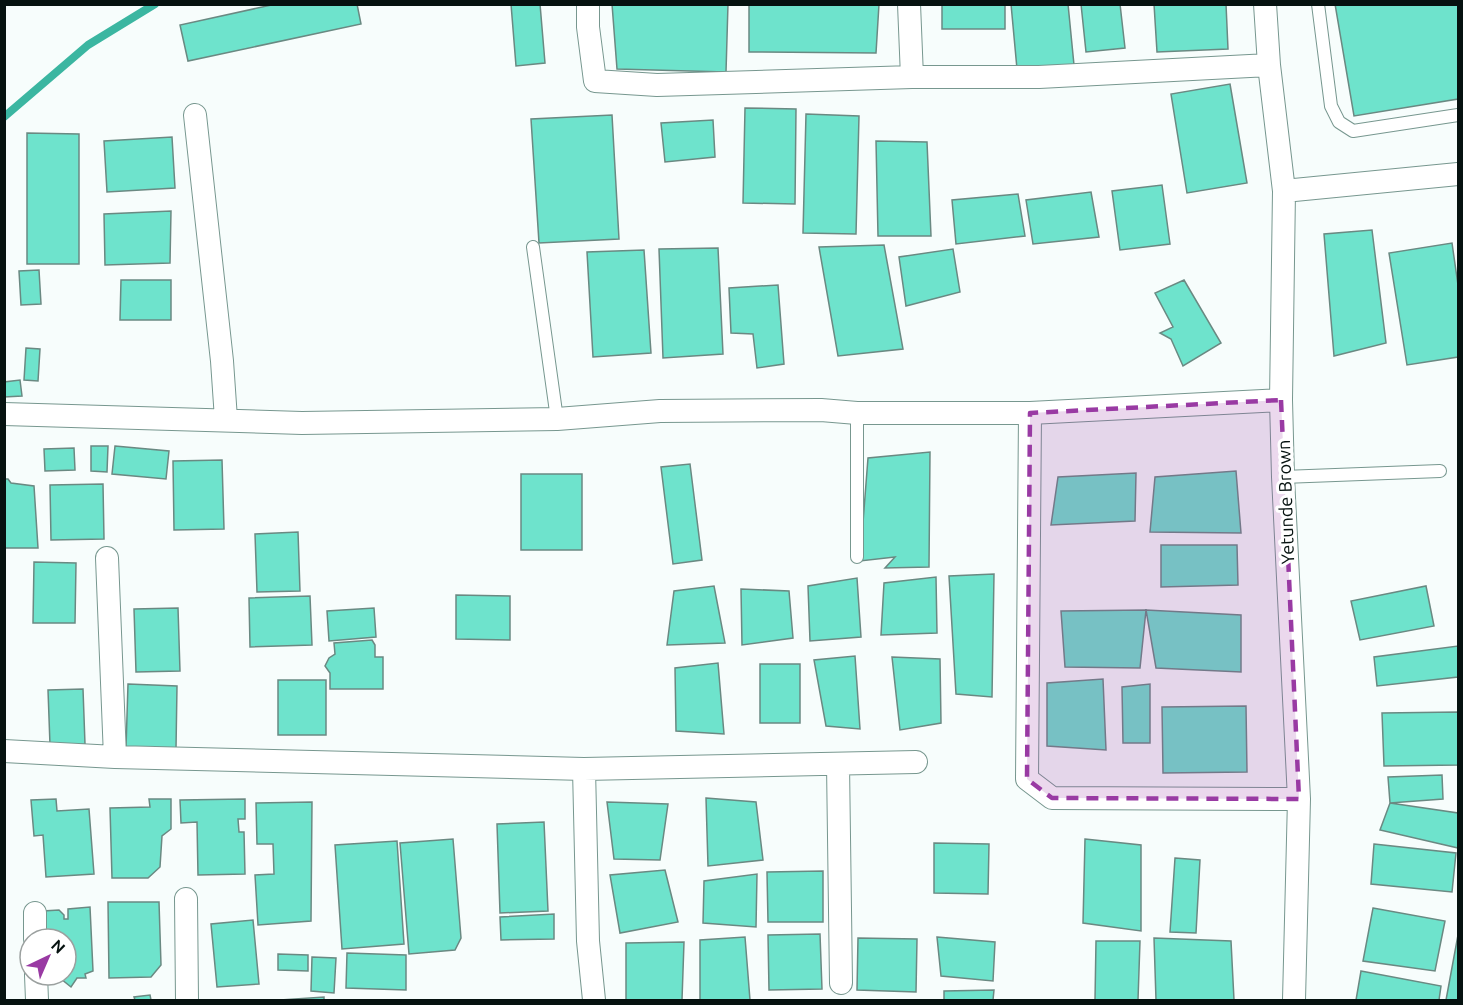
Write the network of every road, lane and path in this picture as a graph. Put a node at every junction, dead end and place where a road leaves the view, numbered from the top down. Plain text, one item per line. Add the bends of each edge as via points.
1 (588, 4) edge
2 (909, 4) edge
3 (1265, 4) edge
4 (1318, 4) edge
5 (1269, 65) junction
6 (912, 77) junction
7 (1458, 114) edge
8 (195, 115) dead end
9 (1458, 174) edge
10 (1284, 191) junction
11 (533, 247) dead end
12 (1281, 399) junction
13 (857, 413) junction
14 (1030, 413) junction
15 (4, 414) edge
16 (226, 419) junction
17 (557, 419) junction
18 (1440, 471) dead end
19 (1283, 477) junction
20 (857, 557) dead end
21 (107, 558) dead end
22 (4, 751) edge
23 (115, 757) junction
24 (916, 762) dead end
25 (838, 764) junction
26 (584, 769) junction
27 (1299, 799) junction
28 (186, 899) dead end
29 (35, 913) dead end
30 (36, 927) edge
31 (841, 983) dead end
32 (187, 1000) edge
33 (594, 1000) edge
34 (1294, 1000) edge

1 - 6 street via 595,81 657,85
2 - 6 street
3 - 5 street, Yetunde Brown
4 - 7 lane via 1331,106 1339,122 1353,130
5 - 6 street via 1040,77
5 - 10 street, Yetunde Brown
8 - 16 street
9 - 10 street
10 - 12 street, Yetunde Brown
11 - 17 lane
12 - 14 street
12 - 19 street, Yetunde Brown
13 - 14 street
13 - 17 street via 660,411
13 - 20 lane
14 - 27 street via 1027,779 1052,798
15 - 16 street
16 - 17 street via 302,423
18 - 19 lane
19 - 27 street, Yetunde Brown
21 - 23 street
22 - 23 street
23 - 26 street
24 - 25 street
25 - 26 street
25 - 31 street
26 - 33 street via 588,941
27 - 34 street, Yetunde Brown
28 - 32 street
29 - 30 street

